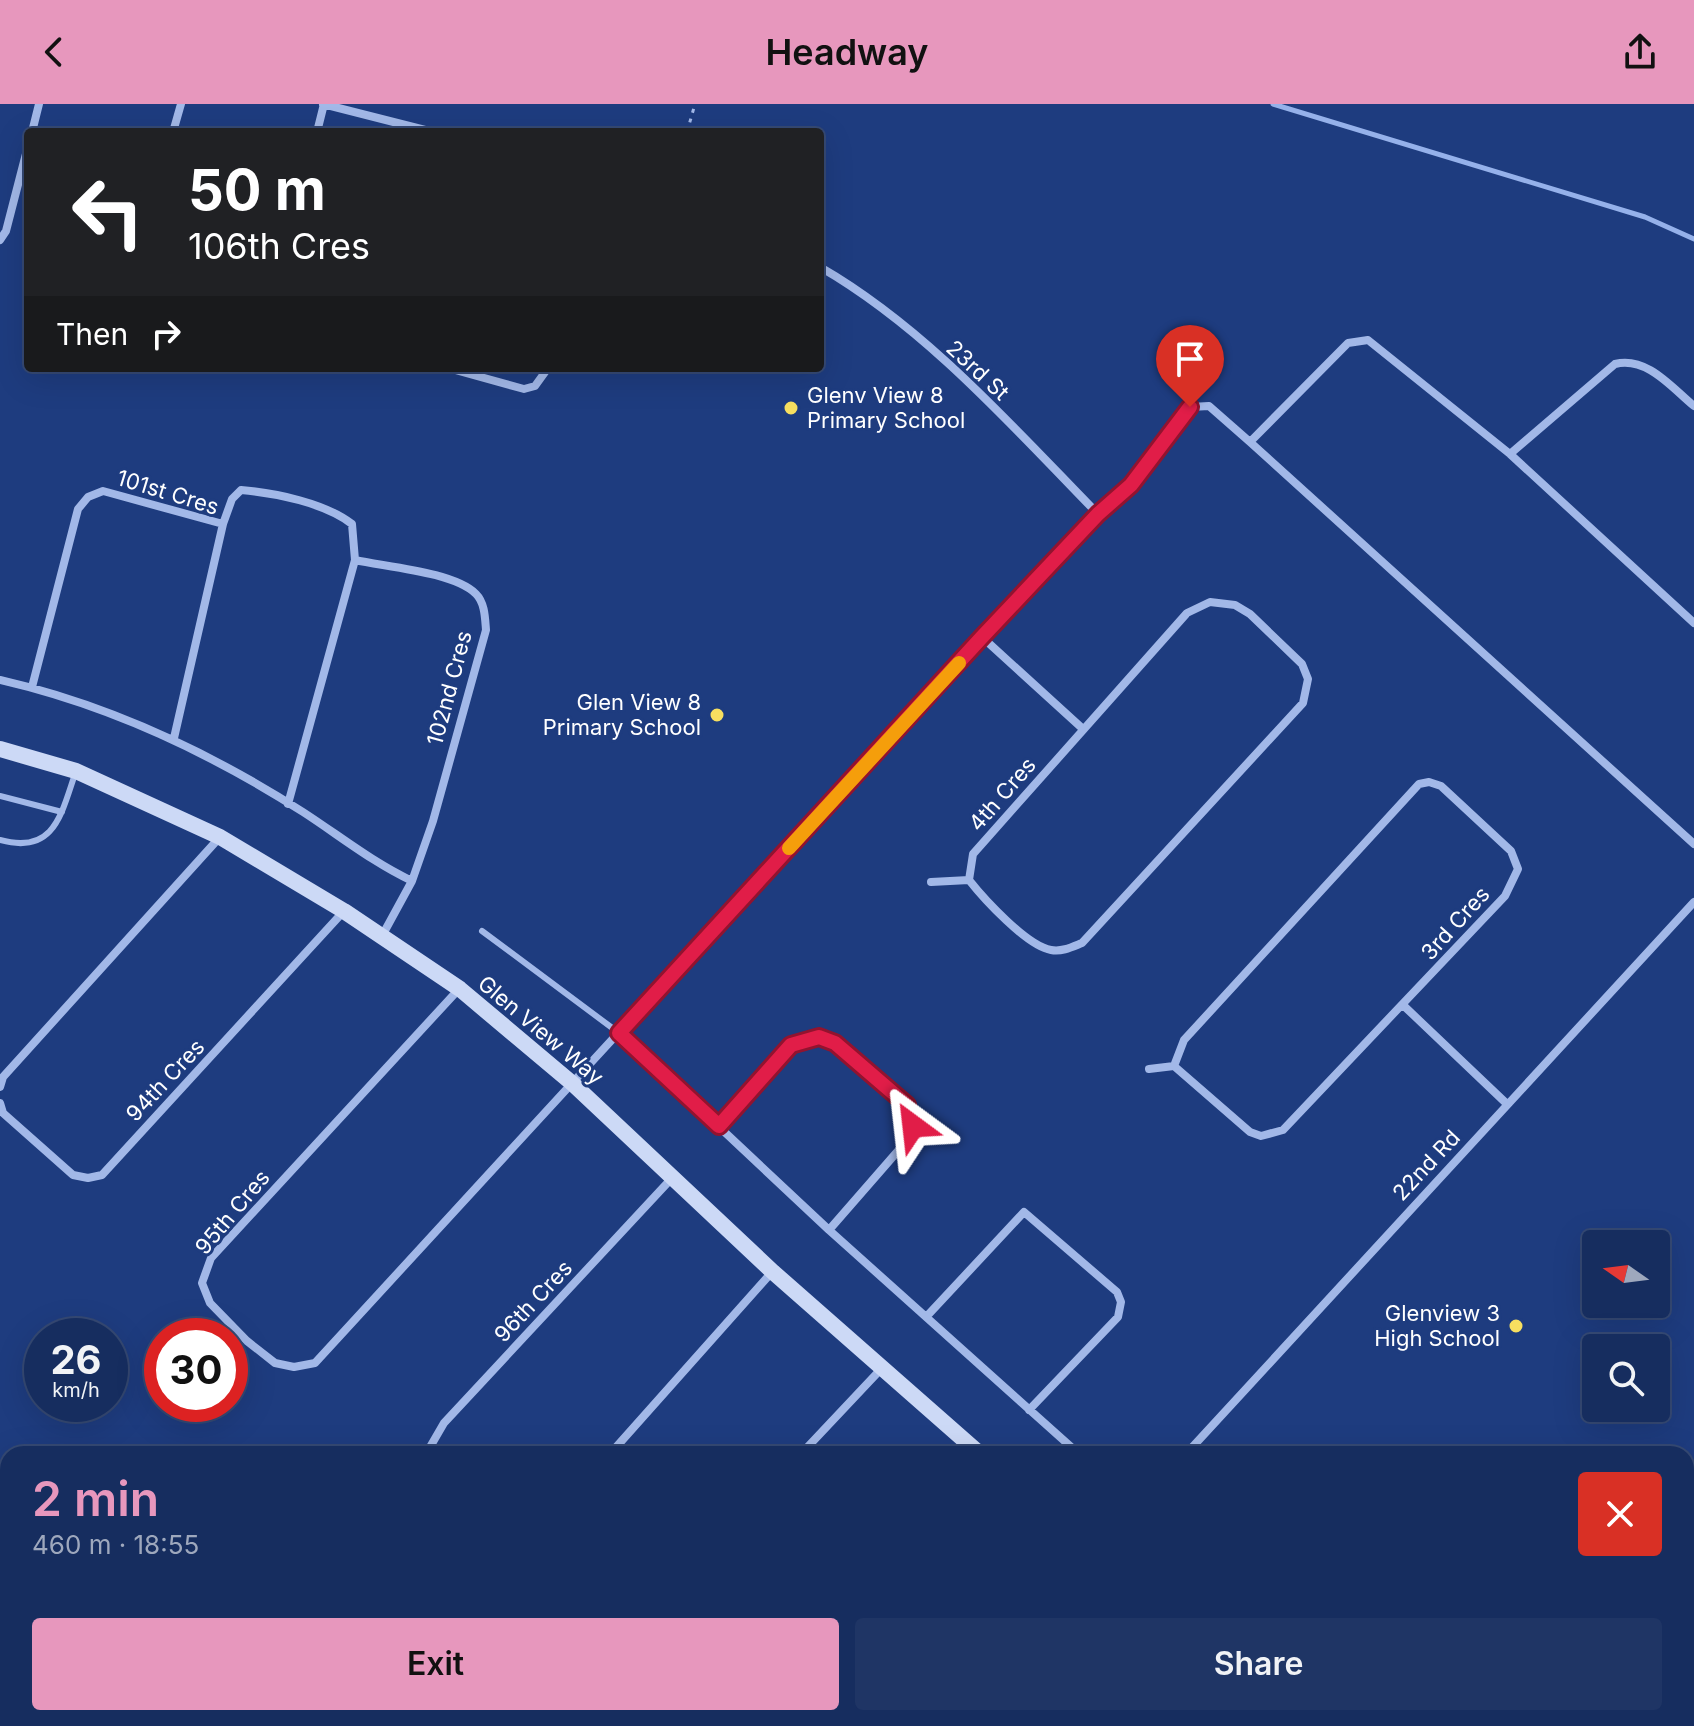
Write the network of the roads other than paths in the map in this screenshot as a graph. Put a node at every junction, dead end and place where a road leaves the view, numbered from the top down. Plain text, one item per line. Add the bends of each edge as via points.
1 (39, 104) edge
2 (181, 104) edge
3 (323, 104) edge
4 (33, 128) edge
5 (174, 128) edge
6 (318, 128) edge
7 (417, 128) edge
8 (24, 161) edge
9 (0, 240) edge
10 (824, 270) edge
11 (462, 372) edge
12 (545, 372) edge
13 (1694, 406) edge
14 (1250, 442) junction
15 (1510, 454) junction
16 (1098, 514) junction
17 (223, 524) junction
18 (355, 560) junction
19 (1694, 623) edge
20 (982, 637) junction
21 (0, 680) edge
22 (32, 687) junction
23 (1083, 729) junction
24 (174, 738) junction
25 (0, 749) edge
26 (76, 771) junction
27 (0, 796) edge
28 (288, 804) junction
29 (62, 812) junction
30 (220, 837) junction
31 (0, 840) edge
32 (1694, 844) edge
33 (969, 880) junction
34 (412, 881) junction
35 (931, 882) dead end
36 (1694, 902) edge
37 (344, 911) junction
38 (482, 931) dead end
39 (382, 936) junction
40 (460, 989) junction
41 (1404, 1006) junction
42 (619, 1033) junction
43 (1174, 1066) junction
44 (1149, 1069) dead end
45 (573, 1084) junction
46 (0, 1087) edge
47 (0, 1103) edge
48 (1507, 1104) junction
49 (719, 1126) junction
50 (673, 1177) junction
51 (829, 1230) junction
52 (773, 1272) junction
53 (927, 1316) junction
54 (882, 1368) junction
55 (1029, 1410) junction
56 (431, 1446) edge
57 (617, 1446) edge
58 (809, 1446) edge
59 (971, 1446) edge
60 (1070, 1446) edge
61 (1193, 1446) edge

1 - 4 street
2 - 5 street
3 - 6 street
3 - 7 street
8 - 9 street
10 - 16 street, 23rd St via 892,317 985,399
11 - 12 street via 524,389 535,386
13 - 15 street via 1648,368 1634,362 1615,364
14 - 15 street via 1348,343 1361,339 1377,343
14 - 16 street, 95th Cres via 1209,406 1190,407 1131,485
14 - 32 street, 95th Cres
15 - 19 street
16 - 20 street, 95th Cres
17 - 18 street via 241,490 320,508 352,524
17 - 22 street, 101st Cres via 103,491 88,497 78,509
17 - 24 street, 101st Cres
18 - 28 street
18 - 34 street, 102nd Cres via 460,582 478,595 484,609 486,630
20 - 23 street
20 - 42 street, 95th Cres
21 - 22 street
22 - 24 street
23 - 33 street, 4th Cres via 973,854
23 - 33 street, 4th Cres via 1187,613 1210,602 1235,605 1250,614 1302,664 1308,679 1296,713 1082,943 1065,950 1035,944
24 - 28 street
25 - 26 street, Glen View Way
26 - 29 lane
26 - 30 street, Glen View Way
27 - 29 lane
28 - 34 street via 378,865
29 - 31 lane via 59,823 38,842
30 - 37 street, Glen View Way
30 - 46 street via 3,1077
33 - 35 street
34 - 39 street, 102nd Cres
36 - 48 street, 22nd Rd
37 - 39 street, Glen View Way
37 - 47 street, 94th Cres via 102,1175 73,1175 3,1113
38 - 42 lane
39 - 40 street, Glen View Way
40 - 45 street, Glen View Way
40 - 45 street, 95th Cres via 211,1258 202,1283 210,1303 247,1341 275,1363 315,1363
41 - 43 street, 3rd Cres via 1283,1130 1270,1136 1250,1132
41 - 43 street, 3rd Cres via 1505,896 1518,869 1511,851 1441,786 1429,782 1410,790 1184,1040
41 - 48 street
42 - 45 street, 95th Cres
42 - 49 street
43 - 44 street
45 - 50 street, Glen View Way
48 - 61 street, 22nd Rd
49 - 51 street
49 - 51 street via 791,1045 819,1037 835,1043 907,1105 913,1126 904,1144
50 - 52 street, Glen View Way
50 - 56 street, 96th Cres via 444,1423
51 - 53 street
52 - 54 street, Glen View Way
52 - 57 street
53 - 55 street
53 - 55 street via 1024,1212 1117,1292 1118,1317
54 - 58 street
54 - 59 street, Glen View Way
55 - 60 street

